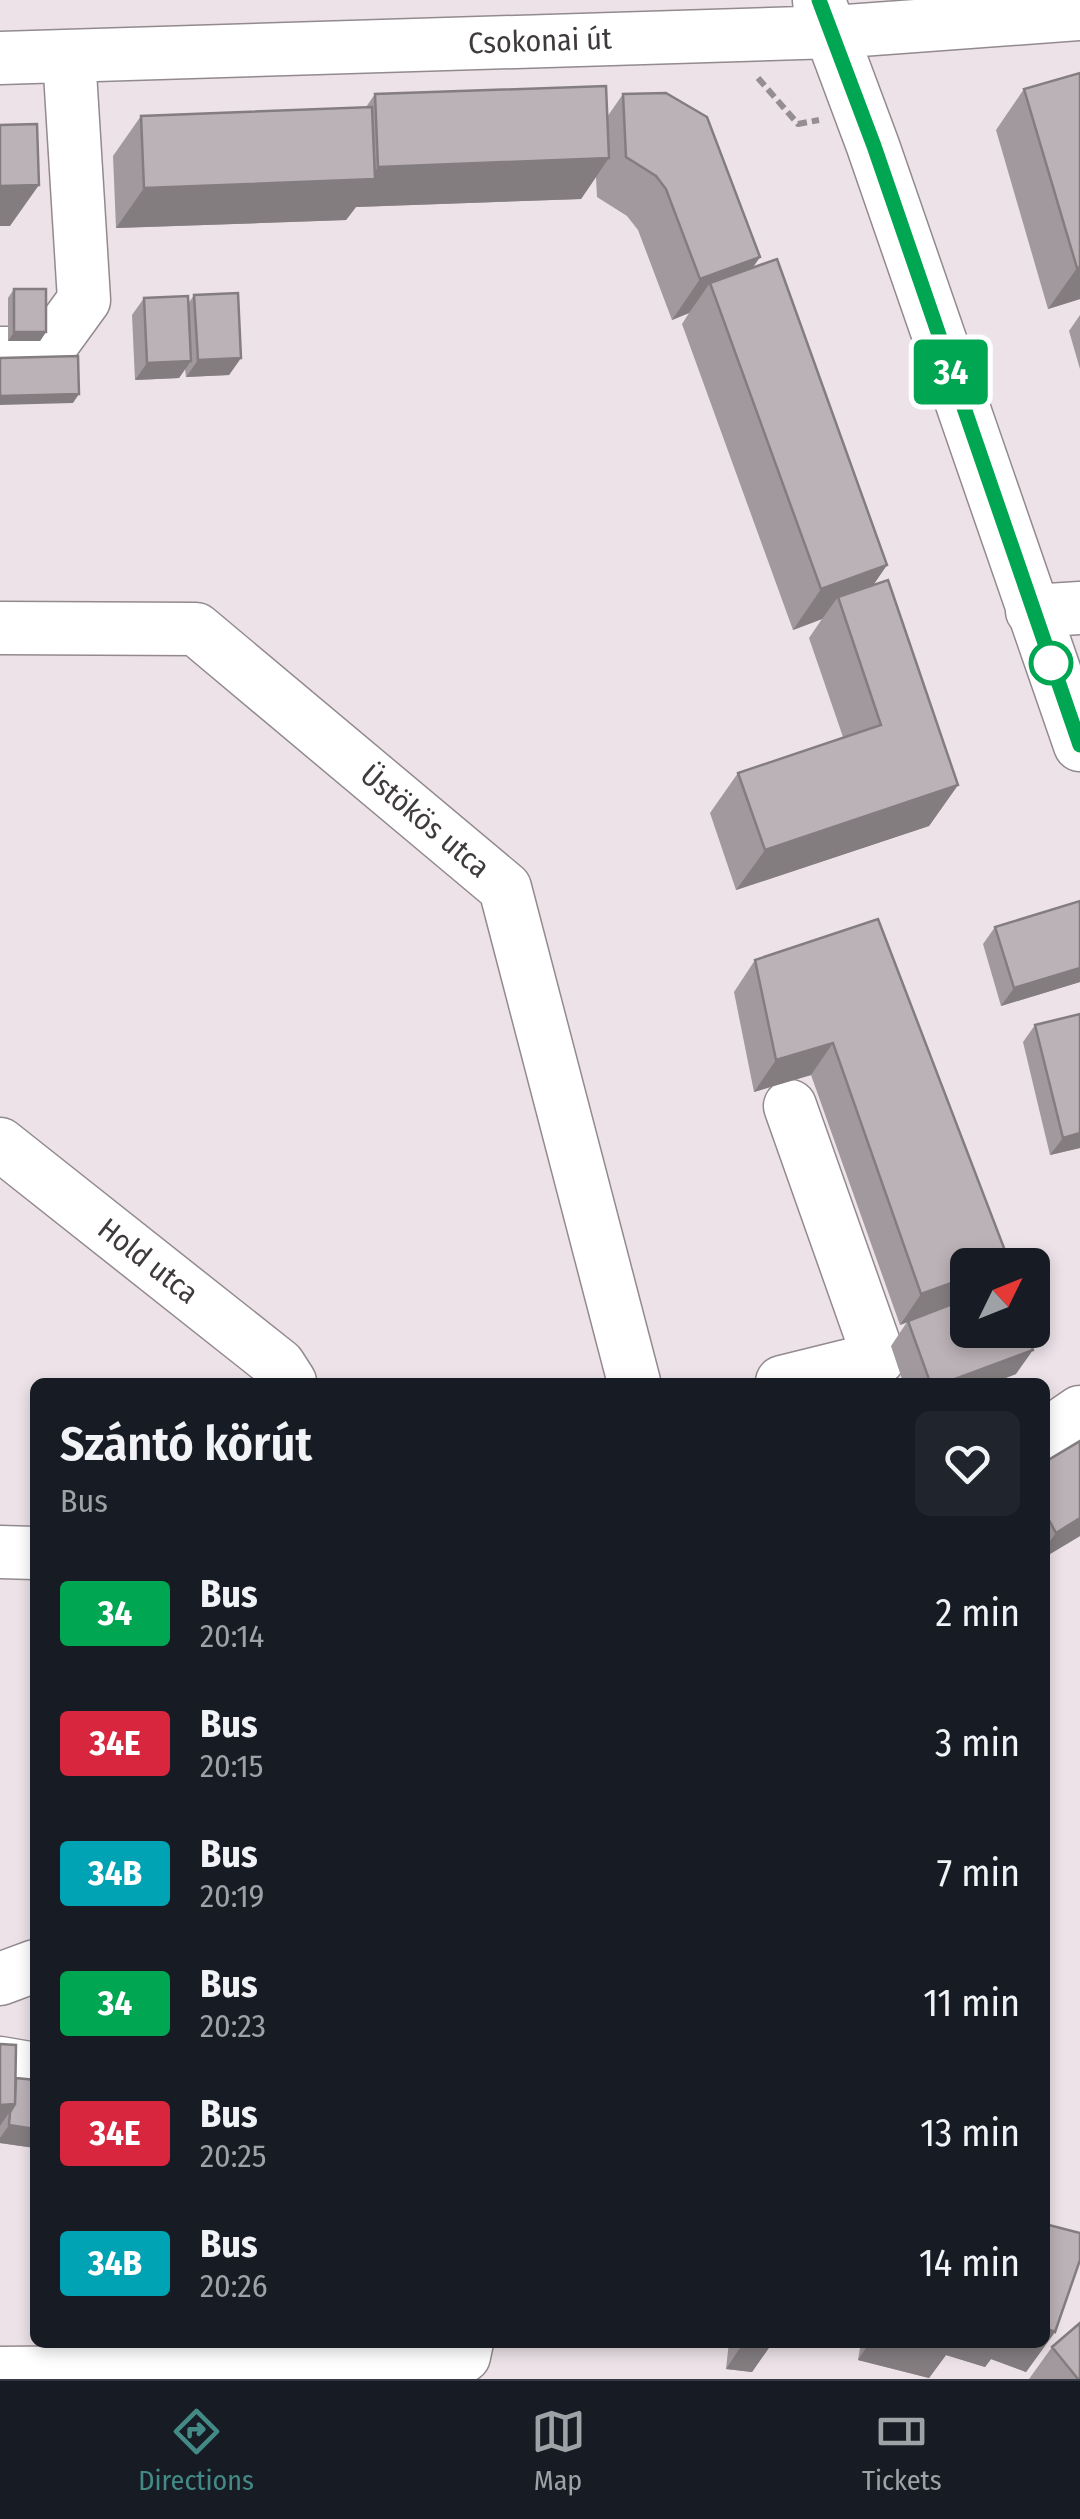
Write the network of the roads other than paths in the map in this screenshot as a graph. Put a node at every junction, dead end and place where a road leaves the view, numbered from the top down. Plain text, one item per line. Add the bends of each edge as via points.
1 (1080, 14) edge
2 (826, 16) edge
3 (69, 56) junction
4 (0, 58) edge
5 (0, 354) edge
6 (1056, 610) edge
7 (0, 628) edge
8 (1080, 745) edge
9 (790, 1106) dead end
10 (0, 1144) edge
11 (287, 1378) edge
12 (633, 1378) edge
13 (798, 1378) edge
14 (1080, 1412) edge
15 (1050, 1433) edge
16 (0, 1552) edge
17 (30, 1553) edge
18 (30, 1968) edge
19 (0, 1979) edge
20 (0, 2063) edge
21 (30, 2068) edge
22 (466, 2348) edge
23 (0, 2374) edge

1 - 2 street, Csokonai út
2 - 3 street, Csokonai út
2 - 6 street
3 - 4 street, Csokonai út
3 - 5 street via 84,300 52,344 36,353
6 - 8 street
7 - 12 street, Üstökös utca via 196,628 505,888
9 - 13 street via 879,1358
10 - 11 street, Hold utca
14 - 15 street
16 - 17 street
18 - 19 street
20 - 21 street
22 - 23 street via 446,2370

